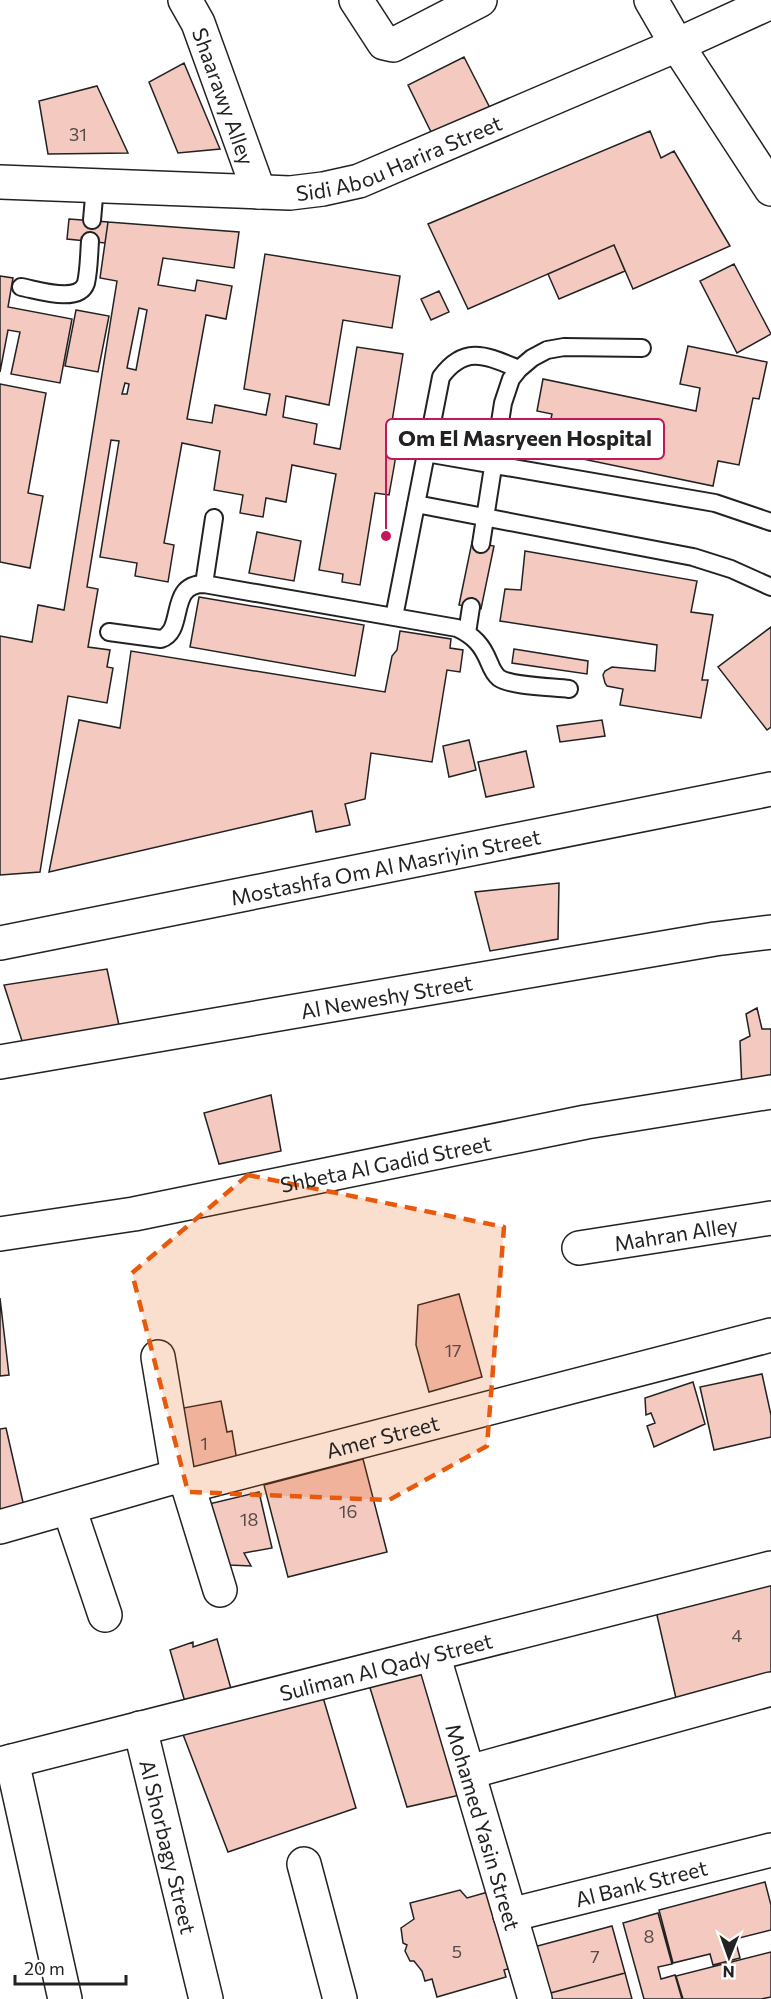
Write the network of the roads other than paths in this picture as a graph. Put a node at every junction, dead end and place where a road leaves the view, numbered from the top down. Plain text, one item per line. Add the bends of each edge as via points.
1 (185, 0) edge
2 (356, 0) edge
3 (480, 0) edge
4 (651, 0) edge
5 (771, 2) edge
6 (677, 45) junction
7 (0, 182) edge
8 (95, 186) junction
9 (771, 189) edge
10 (259, 192) junction
11 (92, 220) dead end
12 (90, 241) dead end
13 (21, 287) dead end
14 (642, 348) dead end
15 (519, 369) junction
16 (426, 453) junction
17 (493, 465) junction
18 (416, 504) junction
19 (485, 517) junction
20 (214, 518) dead end
21 (771, 522) edge
22 (481, 544) dead end
23 (204, 584) junction
24 (771, 587) edge
25 (471, 608) dead end
26 (394, 616) junction
27 (109, 633) dead end
28 (467, 633) junction
29 (569, 689) dead end
30 (771, 789) edge
31 (771, 932) edge
32 (0, 943) edge
33 (0, 1062) edge
34 (771, 1092) edge
35 (771, 1218) edge
36 (0, 1234) edge
37 (579, 1248) dead end
38 (771, 1335) edge
39 (158, 1357) dead end
40 (183, 1481) junction
41 (69, 1508) junction
42 (0, 1527) edge
43 (771, 1568) edge
44 (220, 1590) dead end
45 (105, 1615) dead end
46 (433, 1654) junction
47 (771, 1689) edge
48 (140, 1728) junction
49 (6, 1762) edge
50 (468, 1772) junction
51 (771, 1850) edge
52 (304, 1864) dead end
53 (510, 1915) junction
54 (65, 1999) edge
55 (206, 1999) edge
56 (340, 1999) edge
57 (535, 1999) edge

1 - 10 street, Shaarawy Alley via 198,23
2 - 3 street via 388,45
4 - 6 street
5 - 6 street, Sidi Abou Harira Street
6 - 9 street
6 - 10 street, Sidi Abou Harira Street via 359,181 312,191
7 - 8 street, Sidi Abou Harira Street
8 - 10 street, Sidi Abou Harira Street
8 - 11 lane
12 - 13 lane via 86,280 79,293 69,295
14 - 15 lane via 564,347 547,350
15 - 16 lane via 488,356 474,355 450,366 441,377
15 - 17 lane via 506,390
16 - 17 lane
16 - 18 lane
17 - 19 lane
17 - 21 lane via 715,503
18 - 19 lane
18 - 26 lane
19 - 22 lane
19 - 24 lane via 693,557
20 - 23 lane
23 - 26 lane
23 - 27 lane via 183,595 171,632 165,638
25 - 28 lane
26 - 28 lane
28 - 29 lane via 481,646 500,679
30 - 32 street, Mostashfa Om Al Masriyin Street
31 - 33 street, Al Neweshy Street
34 - 36 street, Shbeta Al Gadid Street via 586,1122 134,1214
35 - 37 street, Mahran Alley
38 - 40 street, Amer Street
39 - 40 street
40 - 41 street, Amer Street
40 - 44 street
41 - 42 street, Amer Street
41 - 45 street
43 - 46 street, Suliman Al Qady Street
46 - 48 street, Suliman Al Qady Street
46 - 50 street, Mohamed Yasin Street
47 - 50 street
48 - 49 street, Suliman Al Qady Street
48 - 55 street, Al Shorbagy Street
49 - 54 street
50 - 53 street, Mohamed Yasin Street
51 - 53 street, Al Bank Street
52 - 56 street
53 - 57 street, Mohamed Yasin Street

